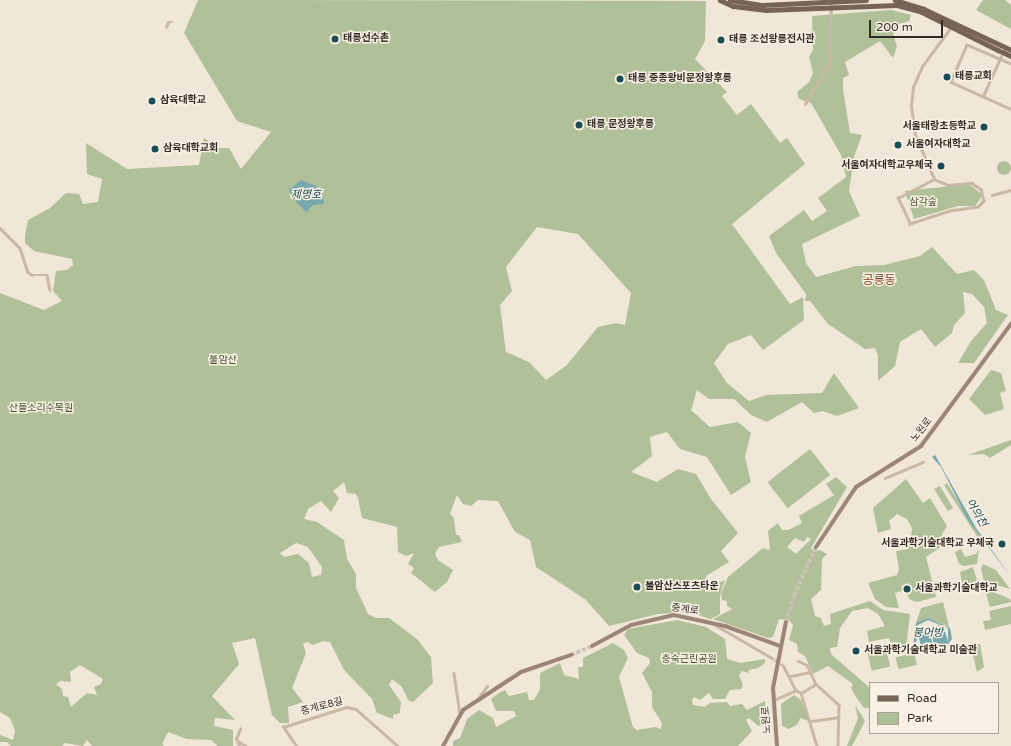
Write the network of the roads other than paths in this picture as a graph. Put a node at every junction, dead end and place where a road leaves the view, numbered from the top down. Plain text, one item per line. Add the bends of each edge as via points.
1 (721, 0) edge
2 (730, 0) edge
3 (866, 0) edge
4 (895, 0) edge
5 (904, 3) edge
6 (831, 5) junction
7 (172, 22) dead end
8 (952, 26) junction
9 (166, 27) dead end
10 (1011, 50) edge
11 (1001, 51) junction
12 (1011, 56) edge
13 (1000, 59) junction
14 (1011, 64) edge
15 (983, 96) junction
16 (805, 104) dead end
17 (1011, 109) edge
18 (934, 179) junction
19 (1011, 190) edge
20 (992, 195) dead end
21 (0, 228) edge
22 (50, 290) dead end
23 (1010, 326) edge
24 (923, 462) dead end
25 (885, 478) dead end
26 (816, 547) tunnel mouth
27 (786, 622) tunnel mouth
28 (712, 623) junction
29 (592, 646) tunnel mouth
30 (780, 646) junction
31 (570, 655) tunnel mouth
32 (772, 658) tunnel mouth
33 (798, 660) dead end
34 (783, 665) tunnel mouth
35 (810, 672) junction
36 (454, 673) dead end
37 (791, 676) junction
38 (816, 684) junction
39 (487, 686) dead end
40 (796, 690) junction
41 (801, 693) junction
42 (774, 700) junction
43 (476, 701) junction
44 (460, 714) junction
45 (838, 717) junction
46 (811, 721) junction
47 (240, 729) dead end
48 (237, 740) junction
49 (239, 746) edge
50 (246, 746) edge
51 (296, 746) edge
52 (398, 746) edge
53 (443, 746) edge
54 (777, 746) edge
55 (817, 746) edge
56 (838, 746) edge

1 - 6 main road via 733,6 766,10
2 - 6 main road via 763,5
3 - 6 main road
4 - 5 main road
5 - 6 main road
5 - 8 main road
6 - 16 street via 829,63
7 - 9 street via 168,22
8 - 10 main road
8 - 11 main road
8 - 18 street via 923,65 913,88 911,106 915,135
11 - 12 main road
11 - 13 street
13 - 14 street
13 - 15 street
13 - 15 street via 967,45 951,82
15 - 17 street
18 - 18 street via 898,198 910,224 950,211 978,207 984,201 981,189 972,183 948,185
19 - 20 street
21 - 22 street via 20,248 28,272 32,275 47,275
23 - 26 main road, 노원로 via 921,446 856,487
24 - 25 street
27 - 30 main road, 노원로
28 - 29 main road, 중계로 via 694,618 659,616 631,625
28 - 30 main road, 중계로
28 - 32 street
30 - 42 main road, 노원로
31 - 43 main road via 521,672
33 - 35 street via 807,665
34 - 37 street
35 - 37 street
35 - 38 street
36 - 44 street
37 - 40 street
38 - 41 street
38 - 45 street via 839,705
39 - 43 street
40 - 41 street
40 - 42 street
41 - 46 street
42 - 54 main road, 노원로
43 - 44 main road
44 - 53 main road
45 - 46 street
45 - 56 street
46 - 55 street
47 - 48 street
48 - 49 street
48 - 50 street
51 - 52 street, 중계로8길 via 283,727 347,707 356,709

